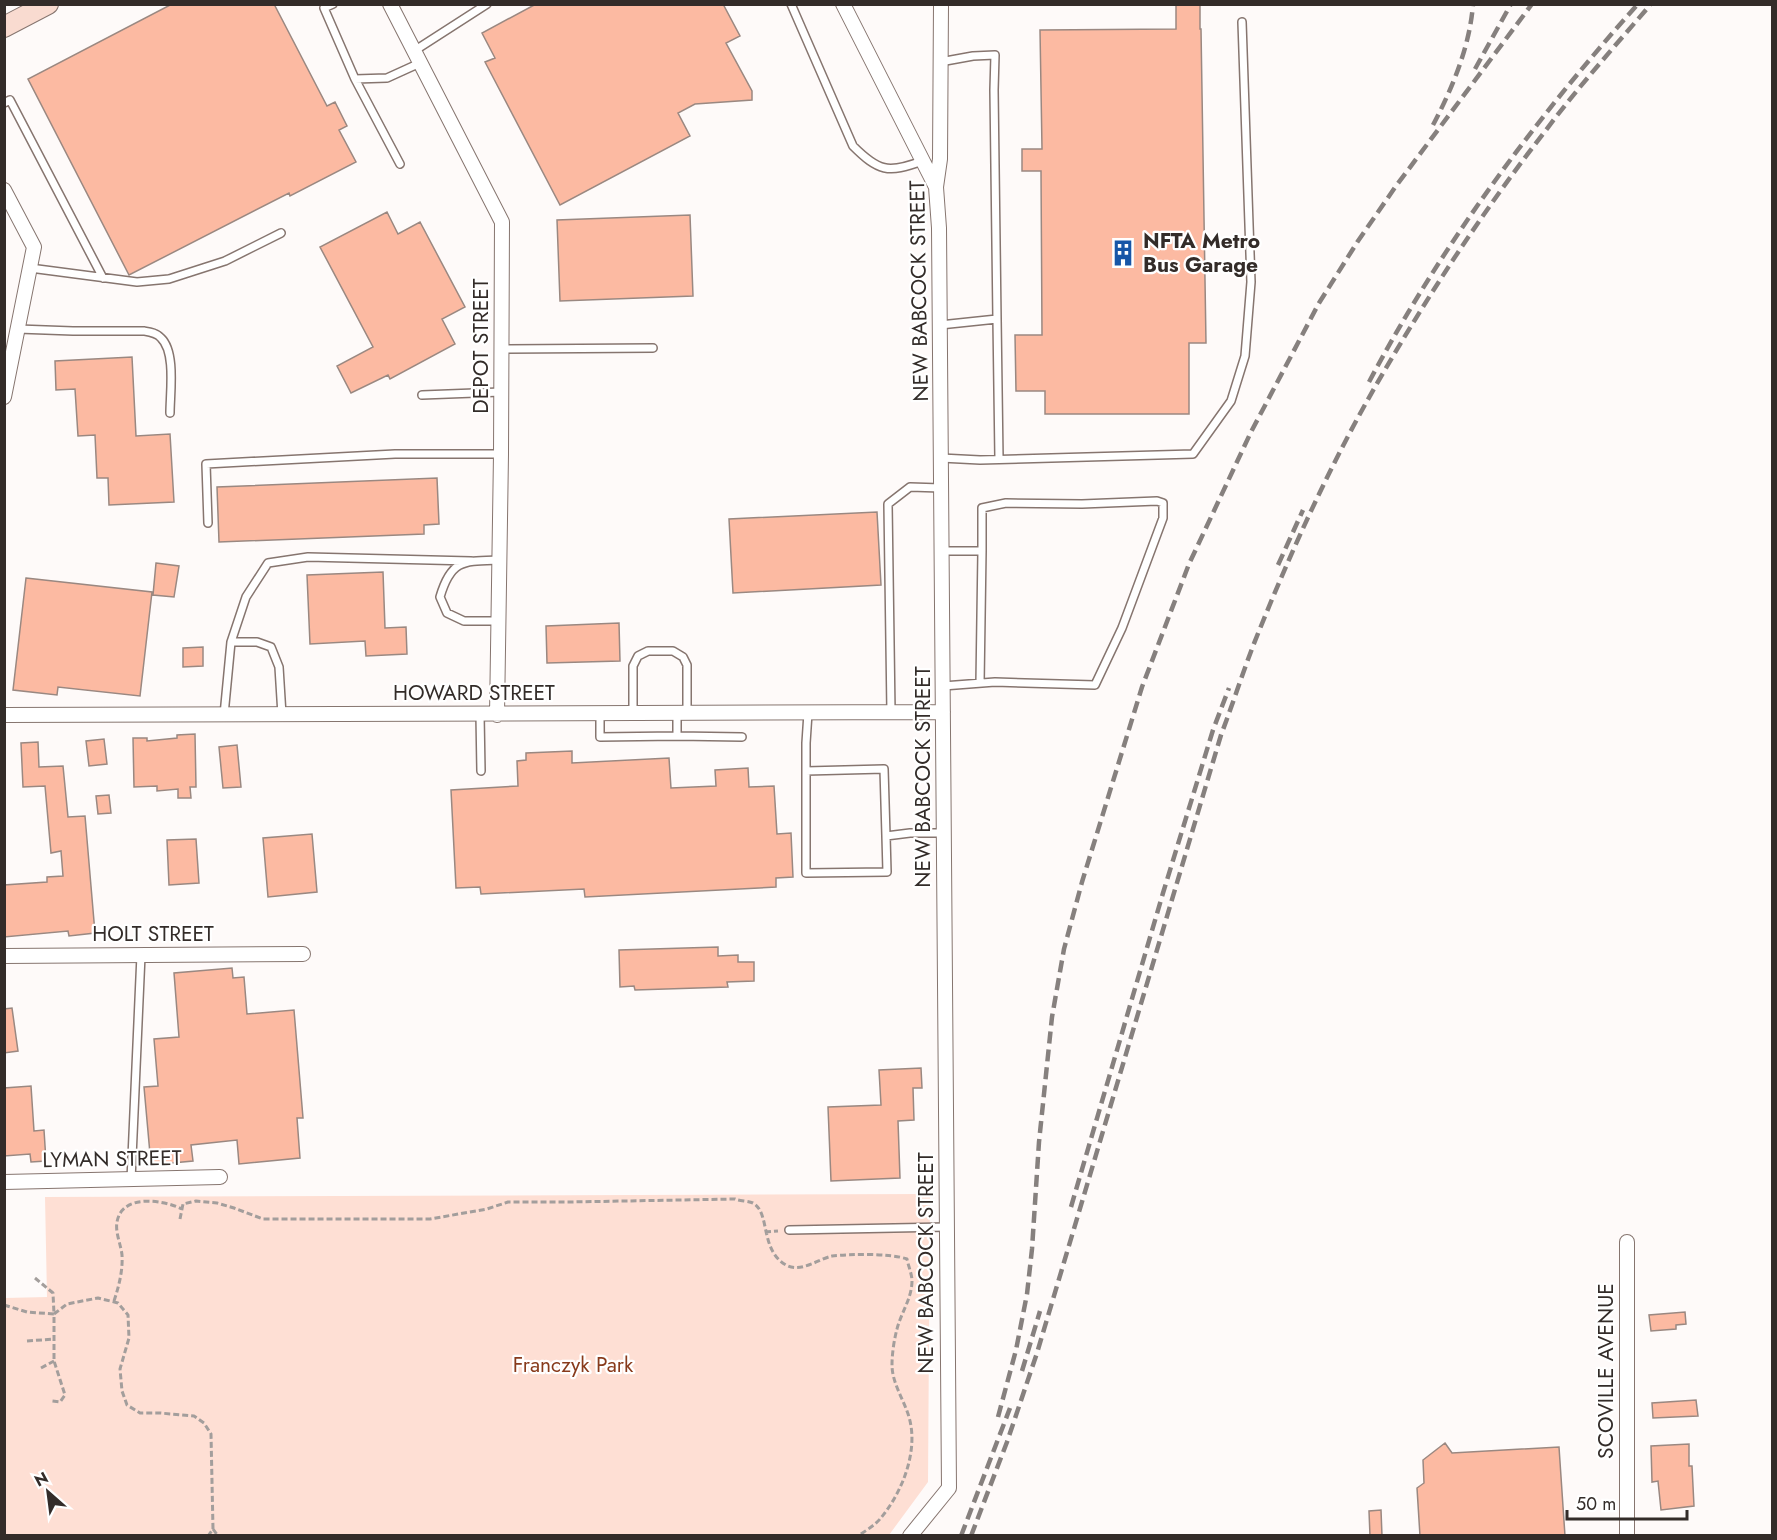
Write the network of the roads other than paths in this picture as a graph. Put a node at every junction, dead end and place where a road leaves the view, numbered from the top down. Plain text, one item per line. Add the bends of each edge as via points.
1 (48, 4) edge
2 (333, 4) edge
3 (390, 4) edge
4 (487, 4) edge
5 (791, 4) edge
6 (843, 4) edge
7 (940, 4) edge
8 (1242, 22) dead end
9 (4, 27) edge
10 (417, 57) junction
11 (940, 62) junction
12 (355, 79) junction
13 (4, 103) edge
14 (922, 161) junction
15 (400, 164) dead end
16 (936, 187) junction
17 (5, 191) edge
18 (281, 233) dead end
19 (30, 268) junction
20 (103, 278) junction
21 (997, 319) junction
22 (940, 325) junction
23 (18, 329) junction
24 (653, 348) dead end
25 (502, 349) junction
26 (501, 392) junction
27 (422, 394) dead end
28 (4, 397) edge
29 (170, 413) dead end
30 (501, 454) junction
31 (941, 458) junction
32 (999, 459) junction
33 (941, 488) junction
34 (207, 523) dead end
35 (942, 551) junction
36 (981, 551) junction
37 (499, 560) junction
38 (471, 561) junction
39 (498, 621) junction
40 (231, 642) junction
41 (980, 683) junction
42 (943, 686) junction
43 (808, 712) junction
44 (891, 712) junction
45 (943, 712) junction
46 (682, 713) junction
47 (600, 714) junction
48 (633, 714) junction
49 (224, 715) junction
50 (282, 715) junction
51 (480, 715) junction
52 (496, 715) junction
53 (4, 716) edge
54 (677, 736) junction
55 (742, 737) dead end
56 (481, 771) dead end
57 (806, 771) junction
58 (944, 833) junction
59 (886, 836) junction
60 (303, 954) dead end
61 (141, 955) junction
62 (4, 956) edge
63 (220, 1177) dead end
64 (131, 1180) junction
65 (4, 1182) edge
66 (947, 1227) junction
67 (789, 1230) dead end
68 (1627, 1242) dead end
69 (910, 1536) edge
70 (1628, 1536) edge

1 - 9 main road
2 - 12 lane via 324,8
3 - 10 street, DEPOT STREET
4 - 10 lane
5 - 14 lane via 853,146 869,162 887,169
6 - 14 street
7 - 11 street, NEW BABCOCK STREET
8 - 32 lane via 1251,282 1245,356 1231,401 1193,454
10 - 12 lane via 387,78
10 - 25 street, DEPOT STREET via 502,222
11 - 16 street, NEW BABCOCK STREET via 940,159
11 - 21 lane via 995,55
12 - 15 lane
13 - 20 lane via 10,100
14 - 16 street
16 - 22 street, NEW BABCOCK STREET
17 - 19 street via 34,247
18 - 20 lane via 225,261 169,279 137,282
19 - 20 lane
19 - 23 street
21 - 22 lane
21 - 32 lane
22 - 31 street, NEW BABCOCK STREET
23 - 28 street
23 - 29 lane via 144,331 160,336 170,360
24 - 25 lane
25 - 26 street, DEPOT STREET
26 - 27 lane
26 - 30 street, DEPOT STREET
30 - 34 lane via 395,454 206,464
30 - 37 street, DEPOT STREET
31 - 32 lane
31 - 33 street, NEW BABCOCK STREET
33 - 35 street, NEW BABCOCK STREET
33 - 44 lane via 910,487 888,504
35 - 36 lane
35 - 42 street, NEW BABCOCK STREET
36 - 41 lane
36 - 41 lane via 982,508 1006,503 1163,503 1163,518 1122,628 1095,684
37 - 38 lane
37 - 39 street, DEPOT STREET
38 - 39 lane via 458,565 445,579 440,597 447,613 464,621
38 - 40 lane via 308,557 268,563 246,597
39 - 52 street, DEPOT STREET
40 - 49 lane
40 - 50 lane via 257,642 272,647 279,667
41 - 42 lane
42 - 45 street, NEW BABCOCK STREET
43 - 44 street, HOWARD STREET
43 - 46 street, HOWARD STREET
43 - 57 lane
44 - 45 street, HOWARD STREET
45 - 58 street, NEW BABCOCK STREET
46 - 48 street, HOWARD STREET
46 - 48 lane via 687,665 683,657 673,651 648,651 638,656 633,666
46 - 54 lane
47 - 48 street, HOWARD STREET
47 - 52 street, HOWARD STREET
47 - 54 lane via 600,737
49 - 50 street, HOWARD STREET
49 - 53 street, HOWARD STREET
50 - 51 street, HOWARD STREET
51 - 52 street, HOWARD STREET
51 - 56 lane
54 - 55 lane
57 - 59 lane via 884,769
57 - 59 lane via 806,873 887,872
58 - 59 lane
58 - 66 street, NEW BABCOCK STREET
60 - 61 street, HOLT STREET
61 - 62 street, HOLT STREET
61 - 64 lane
63 - 64 street, LYMAN STREET
64 - 65 street, LYMAN STREET
66 - 67 lane
66 - 69 street, NEW BABCOCK STREET via 949,1488
68 - 70 street, SCOVILLE AVENUE

